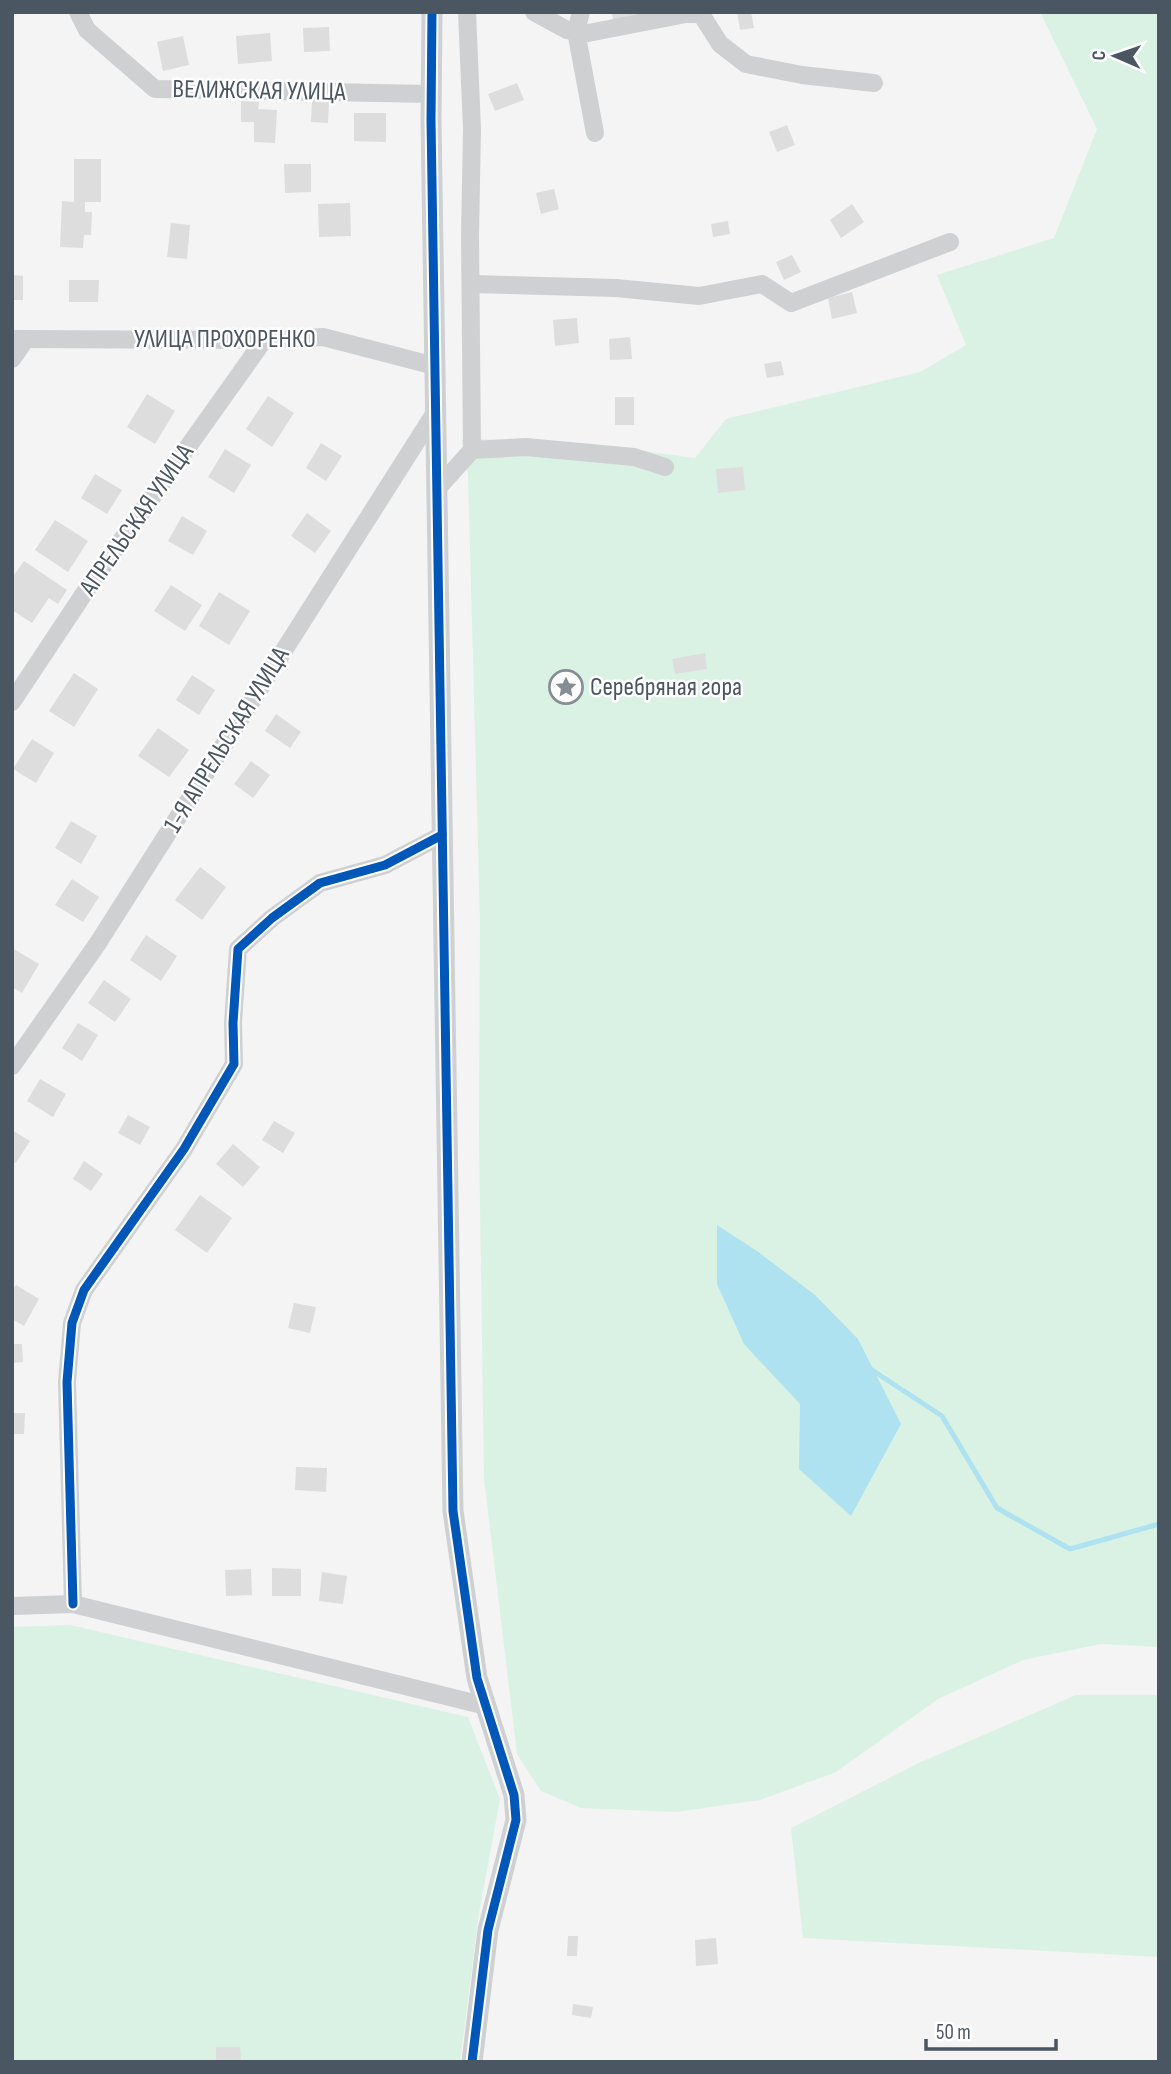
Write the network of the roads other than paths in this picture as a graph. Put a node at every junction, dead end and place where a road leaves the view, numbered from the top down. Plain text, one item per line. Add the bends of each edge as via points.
1 (78, 12) edge
2 (432, 12) edge
3 (467, 12) edge
4 (534, 12) edge
5 (581, 12) edge
6 (701, 13) edge
7 (576, 31) junction
8 (874, 83) dead end
9 (431, 94) junction
10 (595, 133) dead end
11 (950, 242) dead end
12 (471, 284) junction
13 (19, 339) edge
14 (264, 341) junction
15 (12, 359) edge
16 (435, 366) junction
17 (436, 411) junction
18 (472, 450) junction
19 (665, 467) dead end
20 (437, 489) junction
21 (12, 702) edge
22 (442, 835) junction
23 (12, 1066) edge
24 (73, 1604) junction
25 (12, 1606) edge
26 (486, 1706) junction
27 (472, 2062) edge

1 - 9 street, ВЕЛИЖСКАЯ УЛИЦА via 87,30 155,89
2 - 9 street
3 - 12 street
4 - 7 street
5 - 7 street
6 - 7 street via 588,33
6 - 8 street via 720,44 746,64
7 - 10 street
9 - 16 street
11 - 12 street via 791,303 762,284 699,296 616,288
12 - 18 street
13 - 14 street, УЛИЦА ПРОХОРЕНКО
13 - 15 street
14 - 16 street, УЛИЦА ПРОХОРЕНКО via 323,337
14 - 21 street, АПРЕЛЬСКАЯ УЛИЦА
16 - 17 street
17 - 20 street
17 - 23 street, 1-Я АПРЕЛЬСКАЯ УЛИЦА via 98,943
18 - 19 street via 526,447 634,457
18 - 20 street
20 - 22 street
22 - 24 street via 385,865 320,883 238,949 234,1064 184,1149 84,1290 72,1323 67,1382
22 - 26 street via 453,1511 477,1678
24 - 25 street
24 - 26 street
26 - 27 street via 514,1795 516,1820 488,1930

